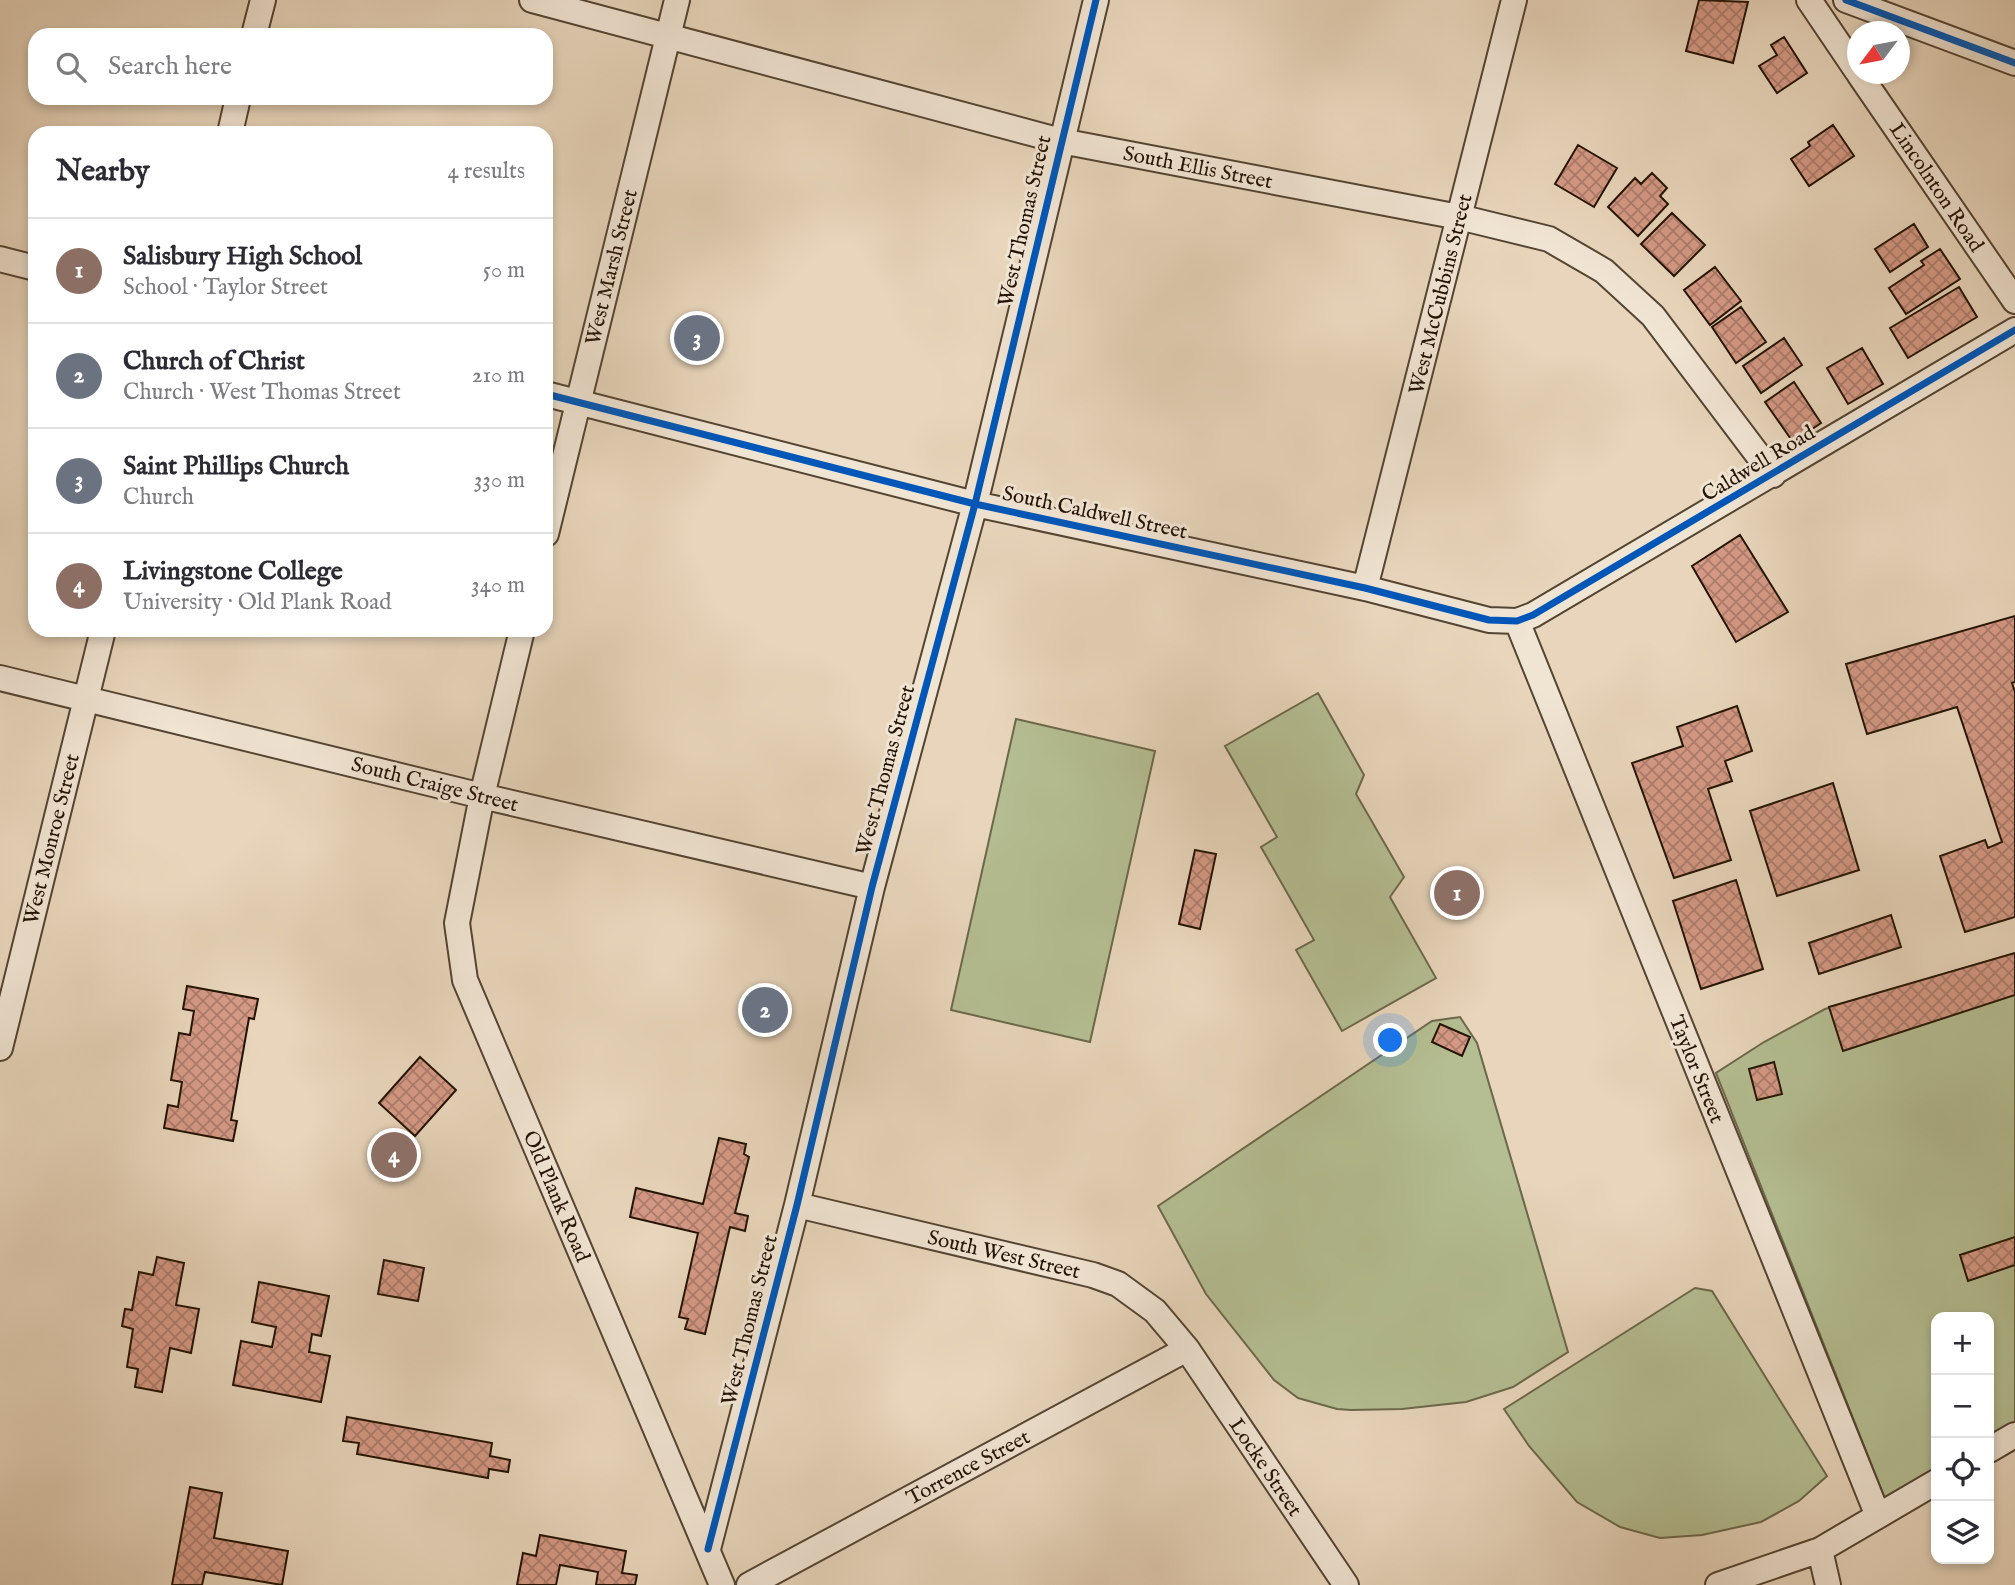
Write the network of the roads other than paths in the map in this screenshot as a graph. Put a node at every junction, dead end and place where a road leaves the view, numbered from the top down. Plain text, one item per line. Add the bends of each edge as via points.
1 (263, 0) edge
2 (532, 0) edge
3 (677, 0) edge
4 (1096, 0) edge
5 (1514, 0) edge
6 (1810, 0) edge
7 (1846, 0) edge
8 (256, 28) edge
9 (668, 36) junction
10 (1847, 56) edge
11 (2015, 62) edge
12 (1866, 84) edge
13 (236, 105) edge
14 (232, 126) edge
15 (1061, 141) junction
16 (1459, 217) junction
17 (0, 259) edge
18 (28, 266) edge
19 (2015, 301) edge
20 (2015, 330) edge
21 (553, 396) edge
22 (578, 402) junction
23 (1773, 475) junction
24 (975, 504) junction
25 (553, 505) edge
26 (1365, 589) junction
27 (1517, 621) junction
28 (101, 637) edge
29 (521, 637) edge
30 (0, 678) edge
31 (85, 698) junction
32 (482, 796) junction
33 (872, 887) junction
34 (0, 1048) edge
35 (797, 1205) junction
36 (1187, 1349) junction
37 (2015, 1435) edge
38 (1994, 1447) edge
39 (1931, 1485) edge
40 (1878, 1516) junction
41 (708, 1549) junction
42 (1820, 1550) junction
43 (722, 1585) edge
44 (749, 1585) edge
45 (1346, 1585) edge
46 (1718, 1585) edge
47 (1828, 1585) edge

1 - 8 street
2 - 9 street, South Ellis Street
3 - 9 street, West Marsh Street
4 - 15 street, West Thomas Street
5 - 16 street, West McCubbins Street
6 - 10 street, Lincolnton Road
7 - 11 street
9 - 15 street, South Ellis Street
9 - 22 street, West Marsh Street
12 - 19 street, Lincolnton Road
13 - 14 street
15 - 16 street, South Ellis Street
15 - 24 street, West Thomas Street
16 - 23 street, South Ellis Street via 1549,239 1604,271 1653,316
16 - 26 street, West McCubbins Street
17 - 18 street
20 - 23 street, Caldwell Road
21 - 22 street, South Caldwell Street
22 - 24 street, South Caldwell Street
22 - 25 street, West Marsh Street
23 - 27 street, Caldwell Road
24 - 26 street, South Caldwell Street
24 - 33 street, West Thomas Street
26 - 27 street, South Caldwell Street via 1489,620
27 - 40 street, Taylor Street
28 - 31 street, West Monroe Street
29 - 32 street
30 - 31 street, South Craige Street
31 - 32 street, South Craige Street
31 - 34 street, West Monroe Street
32 - 33 street, South Craige Street
32 - 41 street, Old Plank Road via 457,923 465,980
33 - 35 street, West Thomas Street
35 - 36 street, South West Street via 1118,1284 1155,1311
35 - 41 street, West Thomas Street
36 - 44 street, Torrence Street
36 - 45 street, Locke Street
37 - 38 street
39 - 40 street
40 - 42 street
41 - 43 street, Old Plank Road
42 - 46 street
42 - 47 street

